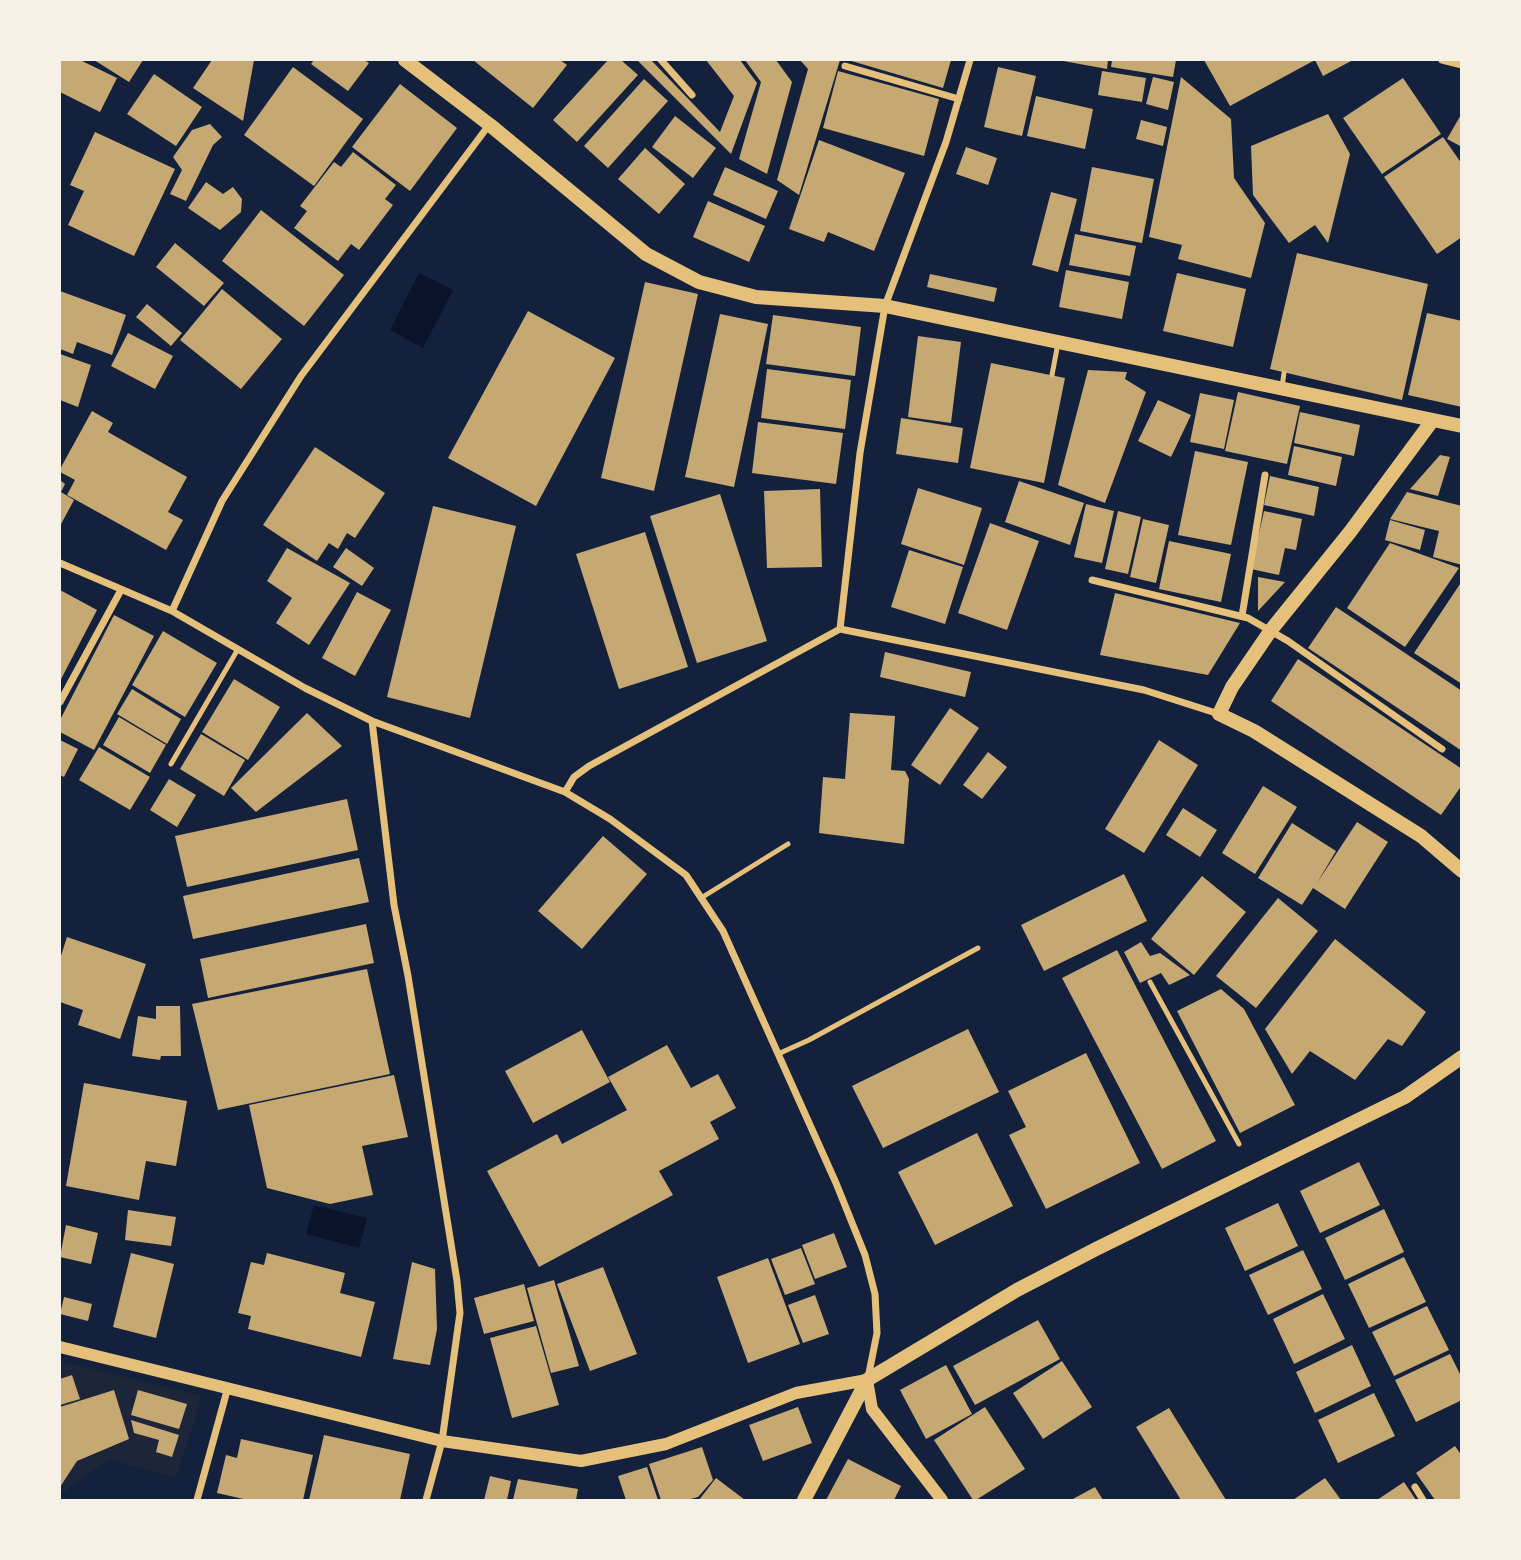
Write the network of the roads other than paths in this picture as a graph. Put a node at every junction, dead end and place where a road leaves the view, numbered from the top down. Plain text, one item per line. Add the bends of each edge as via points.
1 (405, 60) edge
2 (660, 60) edge
3 (970, 60) edge
4 (1442, 60) edge
5 (1461, 65) edge
6 (845, 66) dead end
7 (692, 95) dead end
8 (958, 99) junction
9 (490, 125) junction
10 (885, 306) junction
11 (1058, 342) junction
12 (1283, 373) dead end
13 (1052, 375) dead end
14 (1281, 389) junction
15 (1432, 421) junction
16 (1461, 426) edge
17 (1265, 475) dead end
18 (60, 563) edge
19 (1092, 580) dead end
20 (121, 590) junction
21 (172, 611) junction
22 (1242, 616) junction
23 (841, 629) junction
24 (1271, 630) junction
25 (237, 649) junction
26 (60, 702) edge
27 (1219, 714) junction
28 (372, 721) junction
29 (1442, 749) dead end
30 (170, 764) dead end
31 (565, 792) junction
32 (788, 844) dead end
33 (1461, 871) edge
34 (701, 898) junction
35 (978, 948) dead end
36 (1150, 982) dead end
37 (778, 1054) junction
38 (1461, 1057) edge
39 (1239, 1144) dead end
40 (60, 1347) edge
41 (867, 1380) junction
42 (228, 1387) junction
43 (442, 1441) junction
44 (1415, 1487) dead end
45 (197, 1500) edge
46 (426, 1500) edge
47 (804, 1500) edge
48 (942, 1500) edge
49 (1423, 1500) edge

1 - 9 main road
2 - 7 street
3 - 8 street
4 - 5 street
6 - 8 street
8 - 10 street
9 - 10 main road via 646,254 699,282 756,297
9 - 21 street via 301,376 222,501
10 - 11 main road
10 - 23 street via 860,453
11 - 13 lane
11 - 14 main road
12 - 14 lane
14 - 15 main road
15 - 16 main road
15 - 24 main road
17 - 22 street
18 - 20 street
19 - 22 street
20 - 21 street
20 - 26 street
21 - 25 street
22 - 24 street
23 - 27 street via 1144,690
23 - 31 street via 589,766 574,777
24 - 27 main road
24 - 29 street
25 - 28 street
25 - 30 lane
27 - 33 main road via 1254,731 1421,836
28 - 31 street
28 - 43 street via 394,905 457,1281 460,1313
31 - 34 street via 686,875
32 - 34 lane
34 - 37 street via 723,931
35 - 37 lane
36 - 39 lane
37 - 41 street via 836,1183 875,1294 877,1333
38 - 41 main road via 1405,1097 1017,1290
40 - 42 street
41 - 43 street via 796,1393 666,1444 581,1461
41 - 47 main road
41 - 48 street via 872,1409
42 - 43 street
42 - 45 street
43 - 46 street
44 - 49 street

